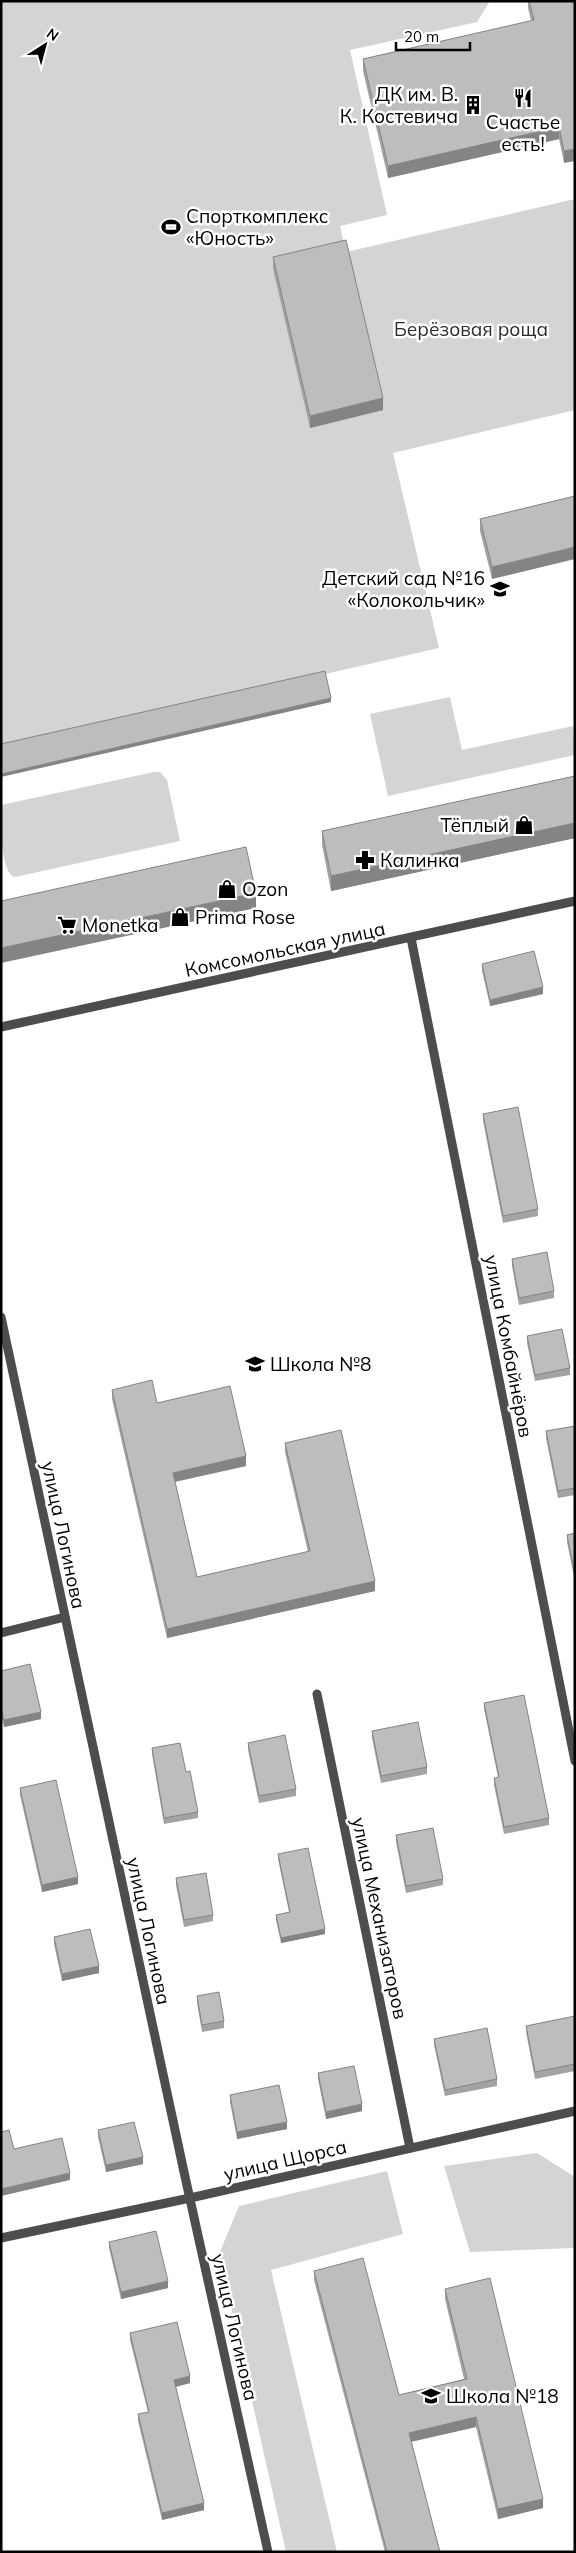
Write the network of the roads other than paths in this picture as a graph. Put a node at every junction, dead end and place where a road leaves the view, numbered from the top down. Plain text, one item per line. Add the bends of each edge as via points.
1 (575, 901) edge
2 (411, 938) junction
3 (1, 1028) edge
4 (1, 1317) edge
5 (65, 1617) junction
6 (1, 1633) edge
7 (317, 1694) dead end
8 (575, 1761) edge
9 (575, 2111) edge
10 (410, 2148) junction
11 (190, 2198) junction
12 (1, 2238) edge
13 (268, 2552) edge

1 - 2 street, Комсомольская улица
2 - 3 street, Комсомольская улица
2 - 8 street, улица Комбайнёров
4 - 5 street, улица Логинова
5 - 6 street
5 - 11 street, улица Логинова
7 - 10 street, улица Механизаторов
9 - 10 street, улица Щорса
10 - 11 street, улица Щорса
11 - 12 street, улица Щорса
11 - 13 street, улица Логинова

